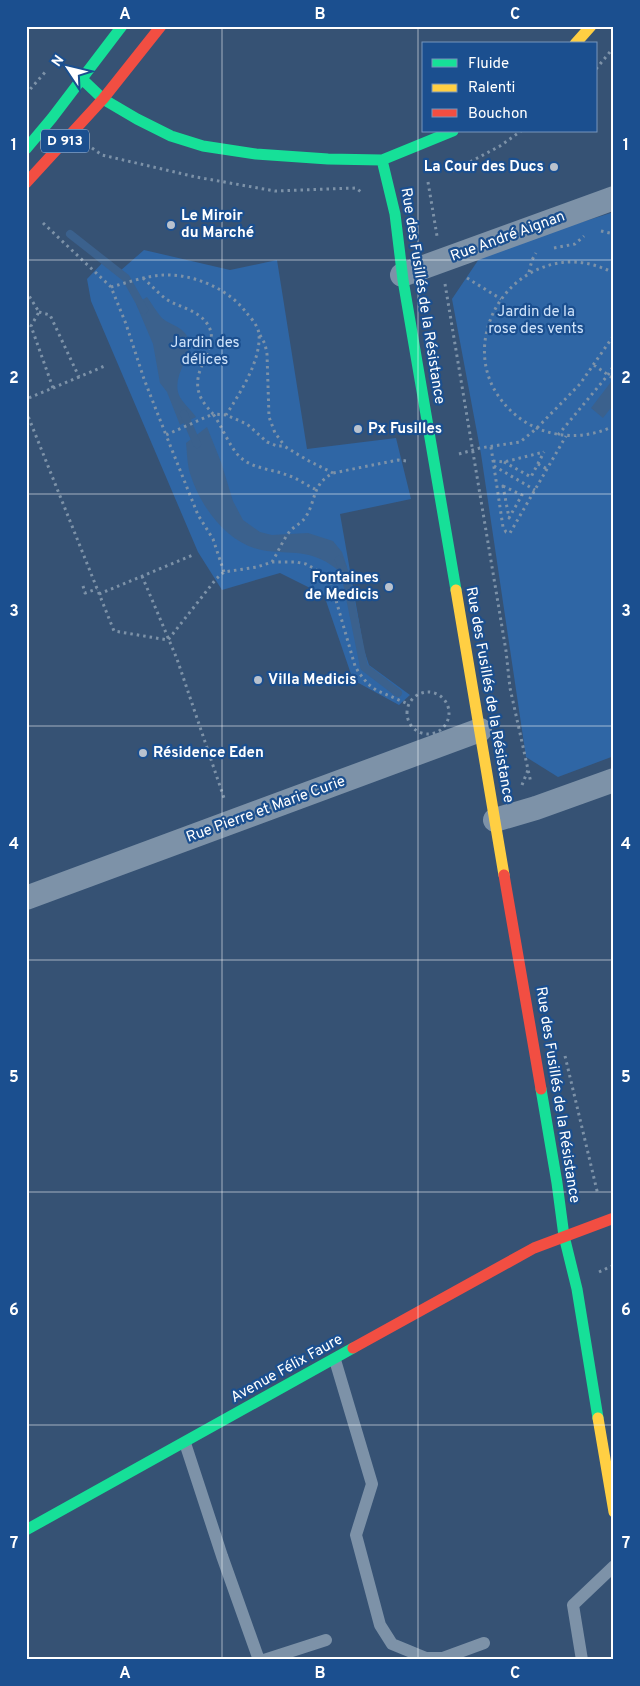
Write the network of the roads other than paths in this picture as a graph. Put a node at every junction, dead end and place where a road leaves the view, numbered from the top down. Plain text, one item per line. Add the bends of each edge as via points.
1 (122, 26) edge
2 (591, 26) edge
3 (158, 27) edge
4 (577, 42) edge
5 (82, 79) junction
6 (103, 99) junction
7 (451, 132) edge
8 (26, 149) edge
9 (382, 160) junction
10 (26, 183) edge
11 (614, 198) edge
12 (402, 275) junction
13 (480, 730) junction
14 (614, 780) edge
15 (495, 820) junction
16 (26, 898) edge
17 (614, 1218) edge
18 (564, 1236) junction
19 (335, 1360) junction
20 (185, 1443) junction
21 (614, 1512) edge
22 (26, 1530) edge
23 (614, 1566) edge
24 (326, 1640) dead end
25 (484, 1643) dead end
26 (259, 1660) edge
27 (264, 1660) edge
28 (582, 1660) edge

1 - 5 main road, D 913
2 - 4 main road
3 - 6 main road, D 913
5 - 6 main road
5 - 8 main road, D 913
6 - 9 main road via 171,136 203,146 303,158
6 - 10 main road, D 913
7 - 9 main road
9 - 12 main road, Rue des Fusillés de la Résistance via 395,214
11 - 12 street, Rue André Aignan
12 - 13 main road, Rue des Fusillés de la Résistance
13 - 15 main road, Rue des Fusillés de la Résistance
13 - 16 street, Rue Pierre et Marie Curie
14 - 15 street
15 - 18 main road, Rue des Fusillés de la Résistance via 558,1183
17 - 18 main road, Avenue Félix Faure
18 - 19 main road, Avenue Félix Faure via 534,1248
18 - 21 main road, Rue des Fusillés de la Résistance via 577,1289
19 - 20 main road, Avenue Félix Faure
19 - 25 lane via 372,1484 356,1535 380,1625 392,1644 426,1658 443,1658
20 - 22 main road, Avenue Félix Faure
20 - 26 lane
23 - 28 lane via 573,1605
24 - 27 lane

